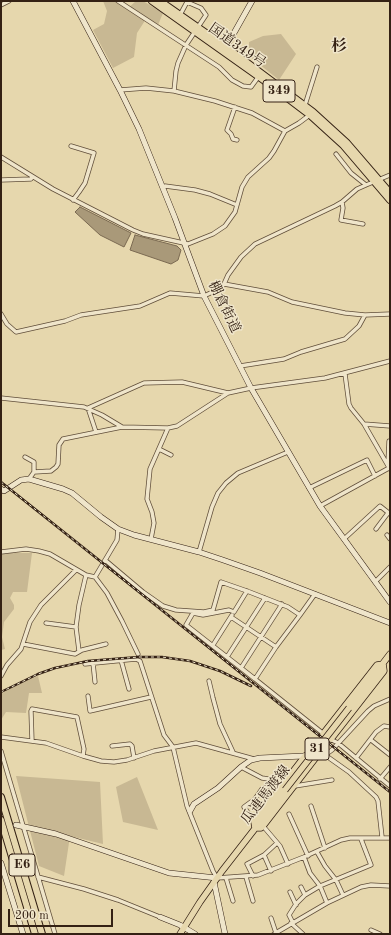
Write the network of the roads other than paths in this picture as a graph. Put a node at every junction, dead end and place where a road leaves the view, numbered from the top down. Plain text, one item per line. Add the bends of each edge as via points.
1 (9, 1) edge
2 (73, 1) edge
3 (118, 1) edge
4 (152, 1) edge
5 (160, 1) edge
6 (252, 1) edge
7 (1, 5) edge
8 (180, 15) junction
9 (196, 29) junction
10 (186, 45) junction
11 (225, 49) junction
12 (316, 66) dead end
13 (259, 76) junction
14 (120, 90) junction
15 (174, 91) junction
16 (305, 106) junction
17 (235, 107) junction
18 (311, 113) junction
19 (285, 130) junction
20 (237, 140) dead end
21 (70, 146) dead end
22 (336, 154) dead end
23 (1, 157) edge
24 (390, 175) edge
25 (32, 178) junction
26 (1, 180) edge
27 (376, 180) junction
28 (366, 184) junction
29 (163, 187) junction
30 (390, 193) edge
31 (73, 200) junction
32 (390, 200) edge
33 (342, 202) junction
34 (237, 205) junction
35 (363, 224) dead end
36 (184, 244) junction
37 (224, 284) junction
38 (204, 296) junction
39 (1, 314) edge
40 (390, 314) edge
41 (365, 315) junction
42 (390, 361) edge
43 (240, 366) junction
44 (345, 374) junction
45 (251, 388) junction
46 (228, 393) junction
47 (1, 398) edge
48 (88, 408) junction
49 (364, 424) junction
50 (390, 426) edge
51 (122, 427) junction
52 (168, 428) junction
53 (96, 432) junction
54 (389, 441) dead end
55 (159, 449) junction
56 (288, 452) junction
57 (171, 455) dead end
58 (25, 457) dead end
59 (389, 467) edge
60 (34, 472) junction
61 (374, 476) junction
62 (28, 478) junction
63 (309, 488) junction
64 (2, 491) edge
65 (320, 506) junction
66 (389, 514) edge
67 (118, 529) junction
68 (376, 529) dead end
69 (387, 535) dead end
70 (152, 539) junction
71 (344, 539) junction
72 (390, 539) edge
73 (1, 552) edge
74 (199, 552) junction
75 (105, 560) junction
76 (390, 567) edge
77 (76, 570) junction
78 (86, 575) junction
79 (95, 577) junction
80 (375, 582) junction
81 (247, 591) junction
82 (315, 594) junction
83 (265, 598) junction
84 (390, 602) edge
85 (282, 604) junction
86 (234, 612) junction
87 (300, 615) junction
88 (231, 617) junction
89 (46, 623) dead end
90 (390, 624) edge
91 (246, 627) junction
92 (76, 628) junction
93 (261, 636) junction
94 (23, 644) junction
95 (106, 644) dead end
96 (213, 645) junction
97 (276, 647) junction
98 (79, 652) junction
99 (138, 654) dead end
100 (390, 654) edge
101 (227, 656) junction
102 (121, 660) junction
103 (93, 663) junction
104 (85, 664) dead end
105 (384, 664) junction
106 (241, 668) junction
107 (1, 676) edge
108 (255, 679) junction
109 (209, 681) dead end
110 (95, 682) dead end
111 (129, 689) dead end
112 (88, 696) dead end
113 (151, 697) junction
114 (390, 699) edge
115 (390, 727) edge
116 (323, 734) junction
117 (1, 736) edge
118 (331, 739) junction
119 (371, 740) junction
120 (32, 741) junction
121 (338, 743) junction
122 (112, 746) dead end
123 (173, 747) junction
124 (1, 752) edge
125 (233, 752) junction
126 (326, 755) junction
127 (390, 755) edge
128 (83, 756) junction
129 (305, 756) junction
130 (317, 756) junction
131 (134, 758) junction
132 (356, 758) junction
133 (254, 759) junction
134 (241, 767) junction
135 (390, 767) edge
136 (380, 779) junction
137 (332, 780) dead end
138 (284, 781) junction
139 (295, 786) junction
140 (390, 786) edge
141 (1, 797) edge
142 (311, 806) dead end
143 (190, 811) junction
144 (289, 814) dead end
145 (1, 820) edge
146 (16, 825) dead end
147 (255, 825) junction
148 (22, 826) junction
149 (263, 826) junction
150 (382, 837) junction
151 (390, 838) edge
152 (361, 839) junction
153 (278, 843) junction
154 (325, 848) junction
155 (317, 852) junction
156 (264, 855) junction
157 (306, 857) junction
158 (1, 863) edge
159 (288, 864) junction
160 (271, 871) junction
161 (253, 876) junction
162 (38, 877) junction
163 (246, 877) junction
164 (226, 878) junction
165 (216, 880) junction
166 (336, 880) junction
167 (320, 886) junction
168 (390, 886) edge
169 (301, 887) dead end
170 (290, 892) dead end
171 (305, 895) junction
172 (343, 895) junction
173 (233, 901) dead end
174 (253, 901) dead end
175 (327, 903) junction
176 (296, 905) junction
177 (160, 917) joint
178 (271, 918) dead end
179 (292, 923) junction
180 (184, 927) junction
181 (371, 930) dead end
182 (23, 934) edge
183 (35, 934) edge
184 (42, 934) edge
185 (55, 934) edge
186 (180, 934) edge
187 (195, 934) edge
188 (225, 934) edge
189 (275, 934) edge
190 (302, 934) edge
191 (380, 934) edge

1 - 7 street
2 - 14 street, 棚倉街道
3 - 10 street
4 - 9 highway, 国道349号 / 349
5 - 8 highway, 国道349号 / 349
6 - 11 street
8 - 9 highway, 国道349号 / 349
8 - 9 street via 187,2 201,8 206,14
9 - 10 street
9 - 11 highway, 国道349号 / 349
10 - 13 street via 243,86 251,87
10 - 15 street via 176,71
11 - 13 highway, 国道349号 / 349
11 - 16 highway, 国道349号 / 349
12 - 16 street
13 - 18 highway, 国道349号 / 349
14 - 15 street via 146,88
14 - 29 street, 棚倉街道
15 - 17 street
16 - 18 highway, 国道349号 / 349
17 - 19 street
17 - 20 street via 227,130
18 - 19 street
18 - 27 highway, 国道349号 / 349
19 - 34 street via 272,154 244,183
21 - 31 street via 94,153 85,183
22 - 28 street via 352,173
23 - 25 street
24 - 27 street
25 - 26 street
25 - 31 street
27 - 28 street
27 - 30 highway, 国道349号 / 349
27 - 32 highway, 国道349号 / 349
28 - 33 street
29 - 34 street via 195,190
29 - 36 street, 棚倉街道
31 - 36 street via 143,234
33 - 35 street via 341,220
33 - 37 street via 255,244 241,257
34 - 36 street via 231,218 220,230
36 - 38 street, 棚倉街道
37 - 38 street
37 - 41 street via 268,292 292,302
38 - 39 street via 170,293 140,306 81,315 16,332
38 - 43 street, 棚倉街道
40 - 41 street
41 - 43 street via 359,326 346,339 284,359
42 - 44 street
43 - 45 street, 棚倉街道
44 - 45 street
44 - 49 street via 349,404
45 - 46 street
45 - 56 street, 棚倉街道
46 - 48 street via 182,382 144,383
46 - 52 street via 177,426
47 - 48 street
48 - 51 street
48 - 53 street
49 - 50 street
49 - 59 street
51 - 52 street
51 - 53 street
52 - 55 street
53 - 60 street via 63,439 59,445 56,467 51,471
54 - 59 street
55 - 57 street
55 - 70 street via 150,469 147,491 154,523
56 - 63 street, 棚倉街道
56 - 74 street via 238,473 226,483 212,507
58 - 60 street via 34,462
59 - 61 street
60 - 62 street
61 - 63 street via 367,460
61 - 65 street
62 - 64 street
62 - 67 street via 72,493
63 - 65 street, 棚倉街道
65 - 71 street, 棚倉街道
66 - 68 street
66 - 71 street via 380,506
67 - 70 street
67 - 75 street via 117,540
69 - 72 street
70 - 74 street
71 - 80 street, 棚倉街道
73 - 77 street via 39,551 50,554
74 - 82 street
75 - 79 street
75 - 81 street via 143,592 163,606 176,610 213,610 221,582
76 - 80 street
77 - 78 street
77 - 94 street via 40,605 30,622
78 - 79 street
78 - 92 street
79 - 99 street via 107,593
80 - 84 street, 棚倉街道
81 - 83 street
81 - 86 street
82 - 87 street
82 - 90 street
83 - 85 street
83 - 91 street
85 - 87 street
85 - 93 street
86 - 88 street
86 - 96 street via 229,610 203,615 193,613 186,625
87 - 97 street
88 - 91 street
88 - 96 street
89 - 92 street
91 - 93 street
91 - 101 street
92 - 98 street
93 - 97 street
93 - 106 street
94 - 98 street via 75,654
94 - 107 street
95 - 98 street
96 - 101 street
97 - 108 street
100 - 105 main road, 瓜連馬渡線 / 31
101 - 106 street
102 - 103 street
102 - 111 street
102 - 113 street via 140,661
103 - 104 street
103 - 110 street
105 - 116 main road via 377,665
105 - 118 main road via 384,671
105 - 147 main road, 瓜連馬渡線 / 31, bridge
106 - 108 street
108 - 116 street
109 - 125 street via 220,724
112 - 113 street via 90,711
113 - 123 street via 164,735
114 - 121 street via 368,711
115 - 119 street via 384,726
116 - 118 street
117 - 120 street
118 - 121 street
119 - 127 street
119 - 132 street
120 - 128 street
120 - 128 street via 32,709 77,717 84,749
121 - 126 street
121 - 132 street
122 - 131 street via 130,744
123 - 125 street via 196,743
123 - 131 street via 154,750
123 - 143 street
124 - 148 street
125 - 133 street
126 - 130 street
126 - 150 street via 376,797
128 - 131 street via 114,762
129 - 130 street
129 - 133 street
129 - 138 main road
130 - 139 main road
132 - 136 street
133 - 134 street
134 - 138 street via 262,778
134 - 143 street via 218,788 194,804
135 - 136 street
136 - 140 street
137 - 139 street
138 - 147 main road
138 - 147 street via 262,789 255,799 244,807
139 - 149 main road
141 - 184 highway, E6
142 - 154 street
143 - 165 street
144 - 157 street
145 - 183 highway, E6
146 - 148 street
147 - 149 main road via 261,828
147 - 165 main road, 瓜連馬渡線 / 31
148 - 162 street
148 - 165 street via 56,834 169,873
149 - 153 street
150 - 151 street
150 - 152 street
152 - 154 street via 341,840
152 - 166 street via 371,865
153 - 156 street
153 - 159 street
154 - 155 street
155 - 157 street
155 - 166 street
156 - 160 street
156 - 161 street via 247,864
157 - 159 street
157 - 167 street via 310,873
158 - 182 street
159 - 160 street
160 - 161 street
161 - 163 street
162 - 177 street via 118,900
162 - 185 street
163 - 164 street
163 - 174 street
164 - 165 street
164 - 173 street
165 - 180 main road, 瓜連馬渡線 / 31
165 - 188 street
166 - 167 street
166 - 172 street
167 - 171 street
167 - 175 street
168 - 172 street via 371,885
169 - 171 street
170 - 176 street
171 - 176 street
172 - 175 street
175 - 179 street
176 - 179 street via 290,915
177 - 180 street
178 - 189 street
179 - 189 street
179 - 190 street
180 - 186 main road, 瓜連馬渡線 / 31
180 - 187 street
181 - 191 street

